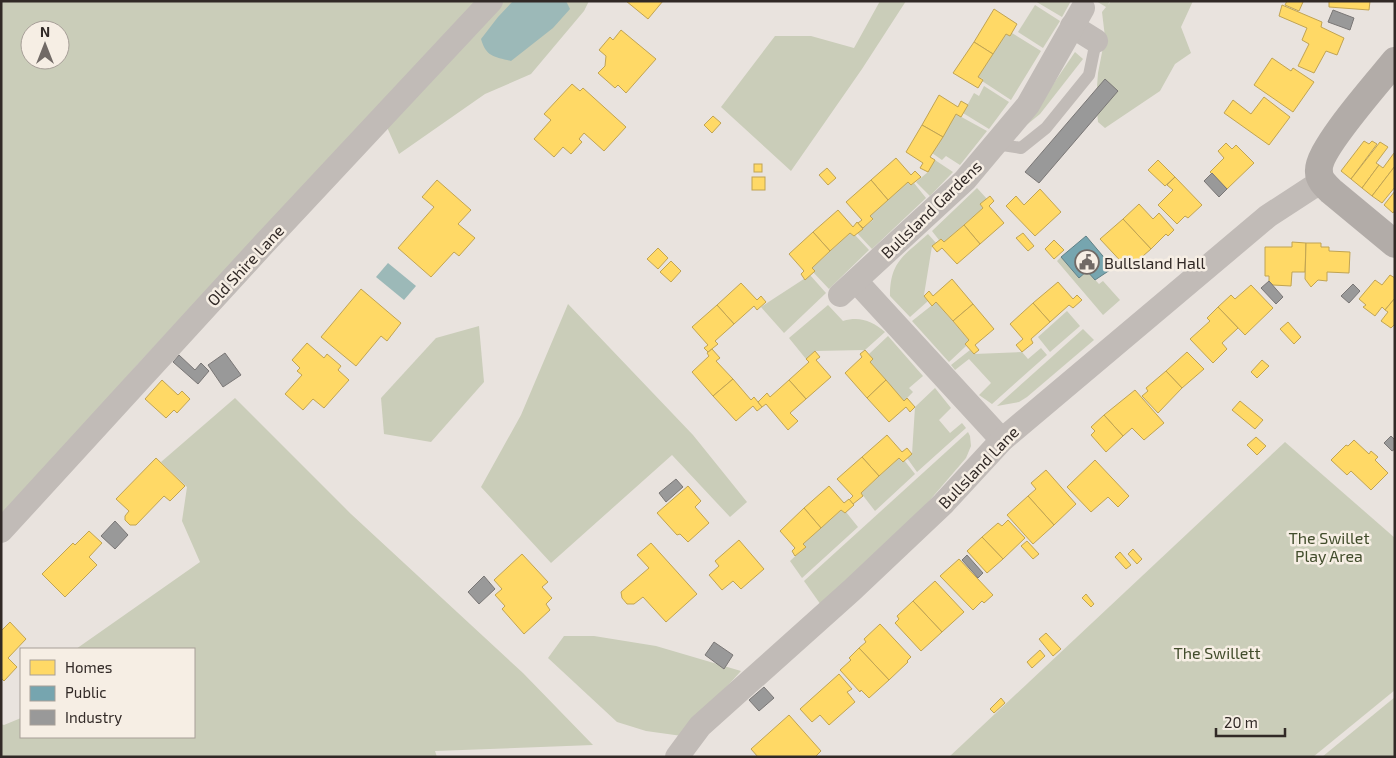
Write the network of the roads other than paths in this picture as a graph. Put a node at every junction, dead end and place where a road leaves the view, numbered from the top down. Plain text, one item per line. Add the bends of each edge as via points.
1 (491, 1) edge
2 (1096, 40) joint
3 (1395, 61) edge
4 (996, 144) junction
5 (1323, 183) junction
6 (1395, 244) edge
7 (1002, 440) junction
8 (1, 532) edge
9 (677, 757) edge

1 - 8 street, Old Shire Lane
2 - 4 lane via 1089,75 1046,128 1021,148
2 - 4 street, Bullsland Gardens via 1077,17 1028,105
3 - 5 street via 1332,141 1320,162 1318,173
4 - 7 street, Bullsland Gardens via 966,180 848,288
5 - 6 street
5 - 7 street, Bullsland Lane via 1268,216
7 - 9 street, Bullsland Lane via 943,504 700,726

